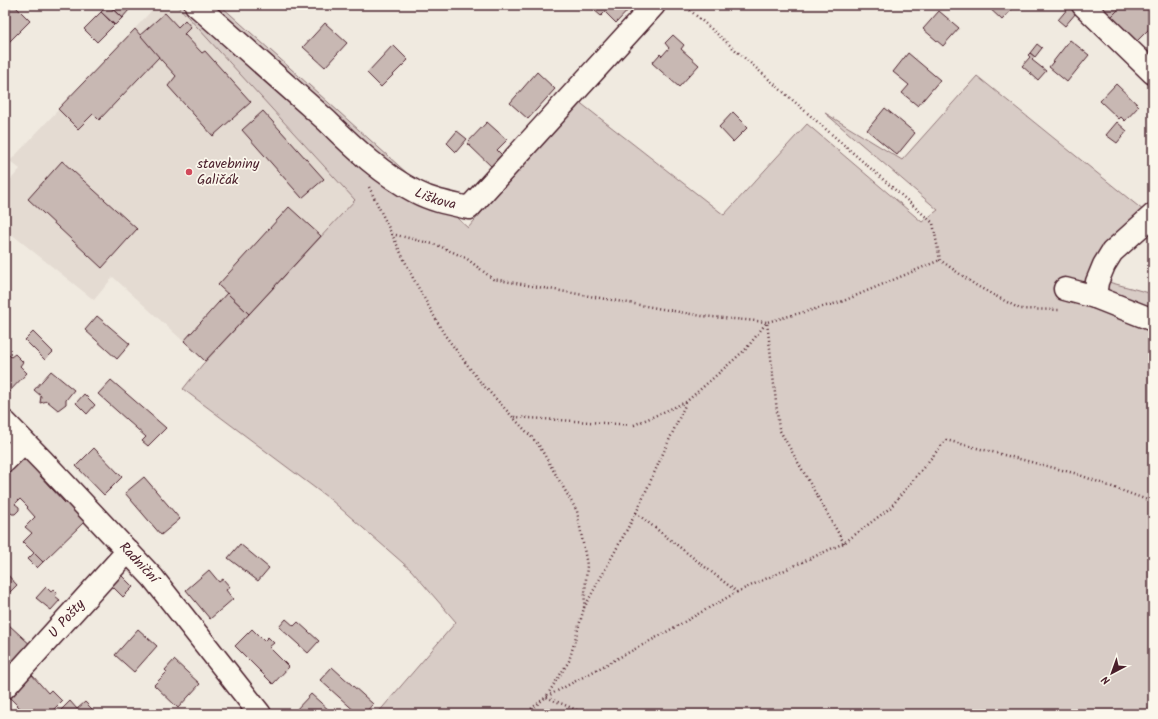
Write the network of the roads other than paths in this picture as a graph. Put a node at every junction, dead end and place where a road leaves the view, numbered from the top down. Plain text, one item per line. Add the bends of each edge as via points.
1 (196, 5) edge
2 (654, 5) edge
3 (1083, 5) edge
4 (1153, 73) edge
5 (1153, 215) edge
6 (1065, 289) dead end
7 (1095, 296) junction
8 (1153, 320) edge
9 (5, 422) edge
10 (24, 442) junction
11 (5, 461) edge
12 (128, 552) junction
13 (5, 687) edge
14 (260, 714) edge

1 - 2 street, Liškova via 347,141 387,173 416,192 441,202 469,208
3 - 4 street
5 - 7 street via 1112,252 1104,265
6 - 7 street
7 - 8 street
9 - 10 street, Radniční
10 - 11 street
10 - 12 street, Radniční
12 - 13 street, U Pošty
12 - 14 street, Radniční via 178,608

